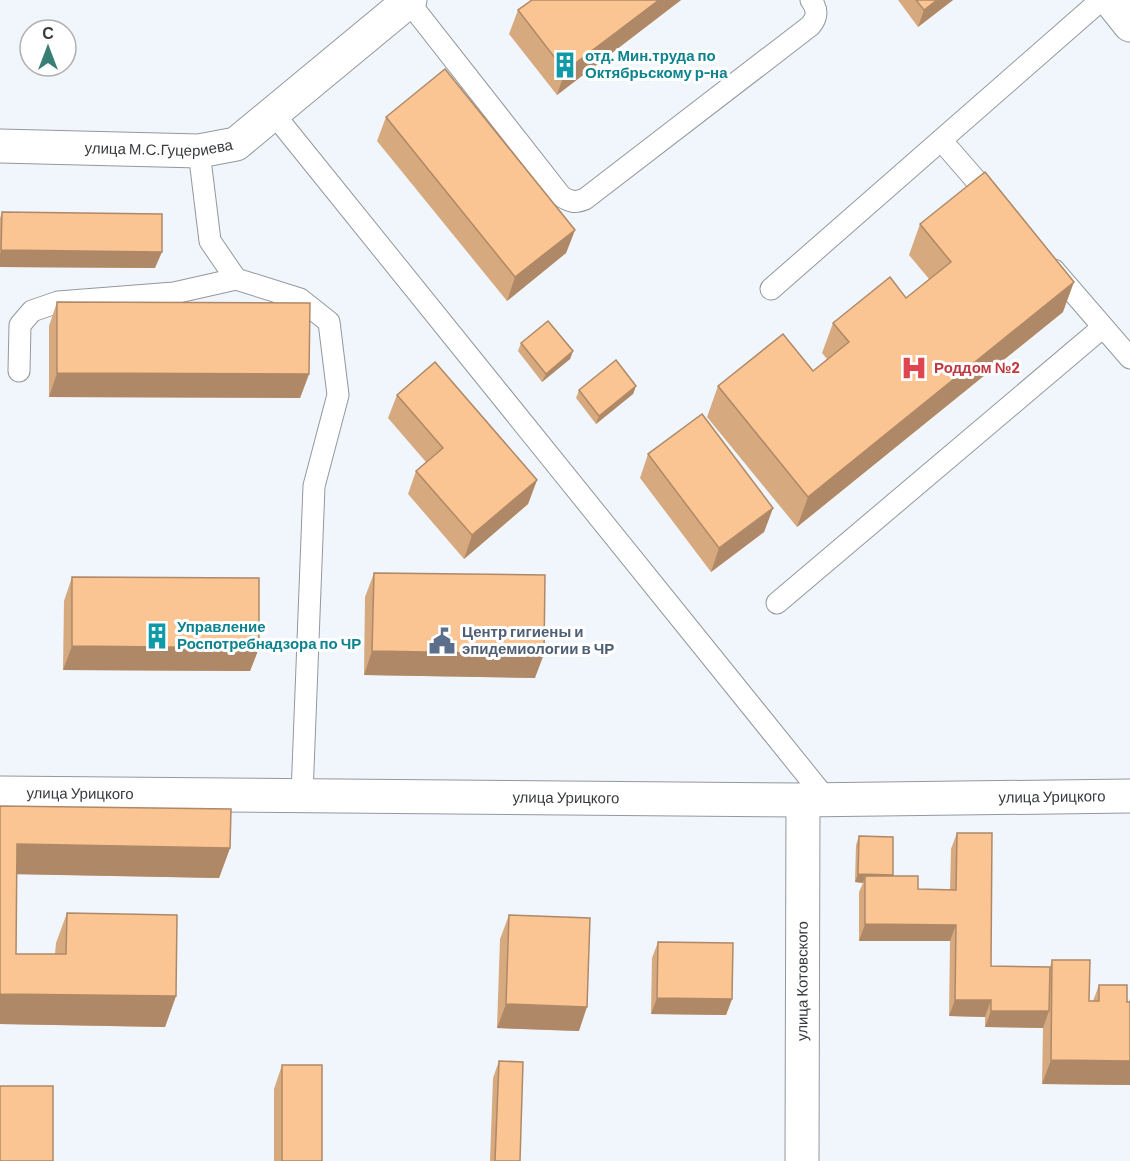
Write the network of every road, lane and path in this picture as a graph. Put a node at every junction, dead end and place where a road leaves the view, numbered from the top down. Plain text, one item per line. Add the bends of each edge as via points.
1 (811, 0) edge
2 (1101, 0) edge
3 (1110, 0) edge
4 (409, 1) edge
5 (1130, 25) edge
6 (273, 113) junction
7 (941, 140) junction
8 (0, 146) edge
9 (199, 151) junction
10 (1003, 211) edge
11 (1042, 256) edge
12 (236, 279) junction
13 (771, 289) dead end
14 (1103, 327) junction
15 (1130, 358) edge
16 (19, 371) dead end
17 (777, 603) dead end
18 (0, 793) edge
19 (302, 795) junction
20 (1130, 796) edge
21 (815, 800) junction
22 (802, 1161) edge

1 - 4 lane via 816,11 810,26 577,202 561,196
2 - 7 lane
3 - 5 street
4 - 6 street, улица М.С.Гуцериева
6 - 9 street, улица М.С.Гуцериева via 236,144
6 - 21 lane
7 - 10 lane
7 - 13 lane
8 - 9 street, улица М.С.Гуцериева
9 - 12 lane via 210,242
11 - 14 lane
12 - 16 lane via 174,293 58,302 32,310 20,325
12 - 19 lane via 300,299 329,322 332,343 338,395 314,486
14 - 15 lane
14 - 17 lane
18 - 19 street, улица Урицкого
19 - 21 street, улица Урицкого
20 - 21 street, улица Урицкого
21 - 22 street, улица Котовского

